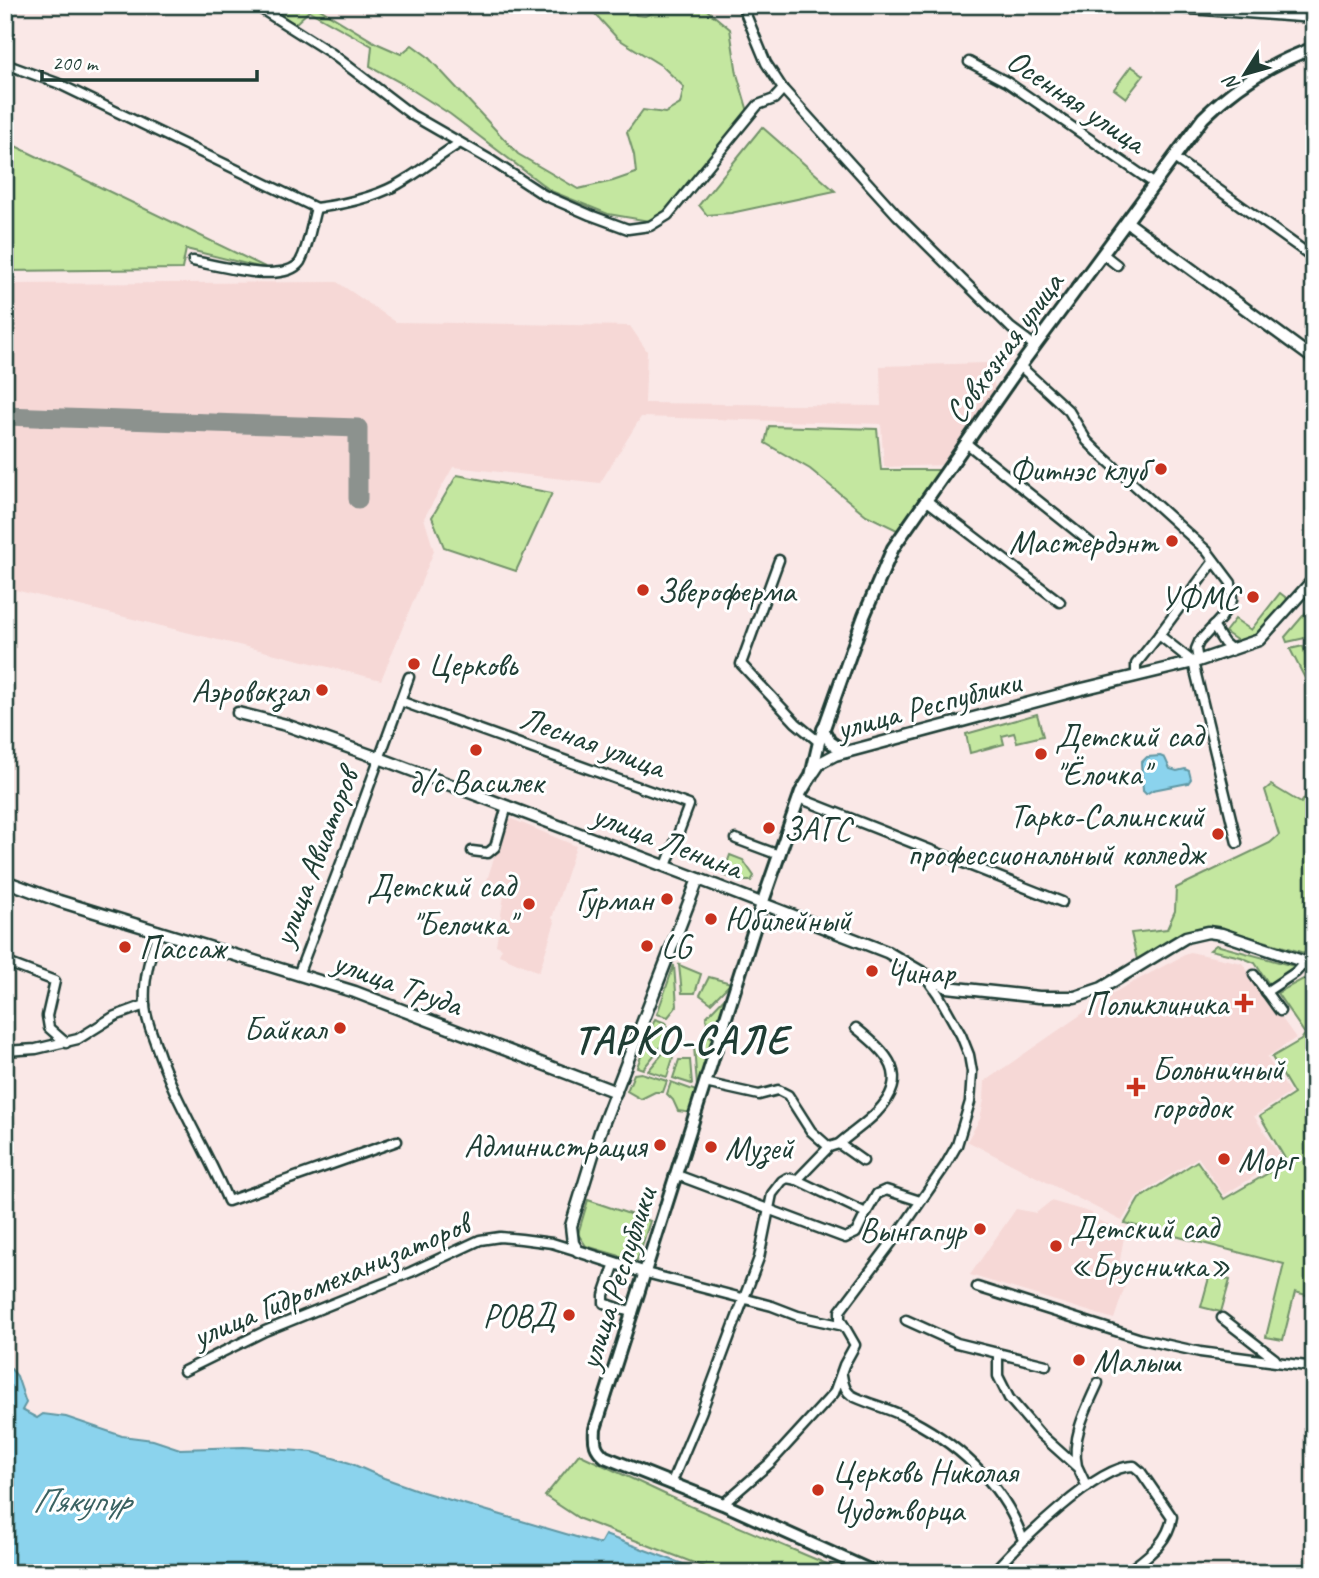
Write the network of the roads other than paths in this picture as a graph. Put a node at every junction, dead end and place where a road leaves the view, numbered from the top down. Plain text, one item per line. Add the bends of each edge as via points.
1 (255, 5) edge
2 (742, 5) edge
3 (1134, 5) edge
4 (1197, 7) edge
5 (1264, 10) edge
6 (1314, 18) edge
7 (1314, 48) edge
8 (970, 62) dead end
9 (5, 64) edge
10 (783, 89) junction
11 (460, 143) junction
12 (1174, 158) junction
13 (1155, 184) junction
14 (316, 208) junction
15 (1127, 222) junction
16 (1103, 254) junction
17 (1314, 258) edge
18 (193, 261) dead end
19 (1117, 265) dead end
20 (1035, 346) junction
21 (1314, 359) edge
22 (1020, 366) junction
23 (966, 443) junction
24 (926, 500) junction
25 (1091, 543) dead end
26 (779, 560) dead end
27 (1214, 561) junction
28 (1314, 579) edge
29 (1060, 601) dead end
30 (1213, 626) junction
31 (1159, 635) junction
32 (1232, 650) junction
33 (1195, 661) junction
34 (1136, 675) junction
35 (409, 677) dead end
36 (400, 701) junction
37 (238, 713) dead end
38 (823, 729) junction
39 (819, 742) junction
40 (845, 752) junction
41 (380, 759) junction
42 (811, 776) junction
43 (799, 798) junction
44 (507, 806) junction
45 (736, 839) dead end
46 (1237, 844) dead end
47 (472, 851) dead end
48 (779, 855) junction
49 (666, 866) junction
50 (698, 879) junction
51 (6, 882) edge
52 (1062, 902) dead end
53 (762, 904) junction
54 (159, 931) junction
55 (5, 962) edge
56 (1309, 963) edge
57 (298, 975) junction
58 (925, 975) junction
59 (1254, 975) dead end
60 (956, 989) junction
61 (1266, 992) junction
62 (943, 1003) junction
63 (145, 1004) junction
64 (1280, 1011) dead end
65 (856, 1028) dead end
66 (66, 1043) junction
67 (5, 1051) edge
68 (705, 1083) junction
69 (616, 1092) junction
70 (397, 1141) dead end
71 (839, 1144) junction
72 (829, 1147) junction
73 (863, 1161) dead end
74 (677, 1175) junction
75 (797, 1180) junction
76 (920, 1201) junction
77 (770, 1210) junction
78 (866, 1213) junction
79 (572, 1226) junction
80 (561, 1246) junction
81 (578, 1251) junction
82 (615, 1263) junction
83 (646, 1273) junction
84 (977, 1287) dead end
85 (743, 1299) junction
86 (633, 1313) junction
87 (1222, 1318) dead end
88 (906, 1320) dead end
89 (844, 1326) junction
90 (998, 1354) junction
91 (1278, 1361) junction
92 (1046, 1365) dead end
93 (1314, 1367) edge
94 (184, 1371) dead end
95 (842, 1373) junction
96 (1098, 1383) dead end
97 (834, 1393) junction
98 (850, 1394) junction
99 (1077, 1468) junction
100 (671, 1484) junction
101 (1087, 1487) junction
102 (723, 1504) junction
103 (1023, 1540) junction
104 (876, 1573) edge
105 (992, 1573) edge
106 (1126, 1573) edge

1 - 11 street via 331,53 412,115
2 - 10 street via 766,63
3 - 4 street
4 - 5 street
5 - 6 street
7 - 12 main road, Совхозная улица via 1262,71 1227,95 1203,118
8 - 13 street, Осенняя улица via 1007,82
9 - 14 street via 57,83
10 - 11 street via 774,99 758,105 668,215 650,226 628,229 544,195
10 - 20 street via 897,215
11 - 14 street via 384,191
12 - 13 main road, Совхозная улица
12 - 17 street
13 - 15 main road, Совхозная улица
14 - 18 street via 300,261 292,270 261,273
15 - 16 main road, Совхозная улица
15 - 21 street
16 - 19 street
16 - 20 main road, Совхозная улица
20 - 22 main road, Совхозная улица
22 - 23 main road, Совхозная улица
22 - 27 street via 1069,411 1087,441
23 - 24 main road, Совхозная улица
23 - 25 street
24 - 29 street
24 - 38 main road, Совхозная улица via 893,548
26 - 39 street via 741,664
27 - 30 street via 1231,583 1232,600
27 - 31 street
28 - 32 street, улица Республики via 1264,637
30 - 32 street
30 - 33 street via 1196,649
31 - 33 street
31 - 34 street via 1136,664
32 - 33 street, улица Республики
33 - 34 street, улица Республики
33 - 46 street
34 - 40 street, улица Республики
35 - 36 street, улица Авиаторов
36 - 41 street, улица Авиаторов
36 - 49 street, Лесная улица via 689,805
37 - 41 street, улица Ленина
38 - 39 main road, Совхозная улица
38 - 40 main road via 830,742
39 - 42 main road, Совхозная улица
40 - 42 street, улица Республики via 820,763
41 - 44 street, улица Ленина
41 - 57 street, улица Авиаторов
42 - 43 main road, улица Республики
43 - 48 main road, улица Республики
43 - 52 street
44 - 47 street via 495,847 488,853
44 - 49 street, улица Ленина
45 - 48 street
48 - 53 main road, улица Республики
49 - 50 street, улица Ленина
50 - 53 street, улица Ленина
50 - 69 street
51 - 54 street, улица Труда
53 - 58 street, улица Ленина via 887,952
53 - 68 main road, улица Республики
54 - 57 street, улица Труда
54 - 63 street via 149,956
55 - 66 street via 55,981 47,1016 49,1028
56 - 60 street, улица Ленина via 1208,932 1186,937 1102,988 1075,997
56 - 61 street
57 - 69 street, улица Труда via 397,1007
58 - 60 street, улица Ленина
58 - 62 street, улица Ленина
59 - 61 street
60 - 62 street
61 - 64 street
62 - 76 street, улица Ленина via 969,1055 971,1102 957,1144
63 - 66 street
63 - 70 street via 177,1100 228,1201
65 - 71 street via 883,1051 894,1068 894,1086 876,1114
66 - 67 street
68 - 72 street via 759,1095 778,1090 788,1095 803,1121
68 - 74 main road, улица Республики
69 - 79 street
71 - 72 street
71 - 73 street
72 - 75 street
74 - 77 street
74 - 83 main road, улица Республики
75 - 77 street via 787,1178 776,1186
75 - 78 street
76 - 78 street via 886,1189 877,1194
76 - 89 street, улица Ленина via 841,1311
77 - 78 street via 845,1238 861,1228
77 - 85 street
79 - 80 street
79 - 81 street
80 - 81 street, улица Гидромеханизаторов
80 - 94 street, улица Гидромеханизаторов via 500,1237 480,1240 265,1331
81 - 82 street
82 - 83 street
82 - 86 street via 604,1303
83 - 85 street
83 - 86 main road, улица Республики
84 - 91 street via 1141,1339
85 - 89 street
85 - 100 street
86 - 100 main road, улица Республики via 594,1442 606,1457
87 - 91 street
88 - 90 street via 957,1343
89 - 95 street via 855,1345
90 - 92 street
90 - 99 street via 998,1376 1009,1398
91 - 93 street
95 - 97 street
95 - 98 street
96 - 99 street via 1074,1447
97 - 98 street
97 - 102 street via 770,1463
98 - 103 street via 933,1430 953,1446 1000,1496
99 - 101 street
100 - 102 main road
101 - 103 street
101 - 106 street via 1118,1469 1134,1466 1172,1517 1164,1540
102 - 104 main road
103 - 105 street

